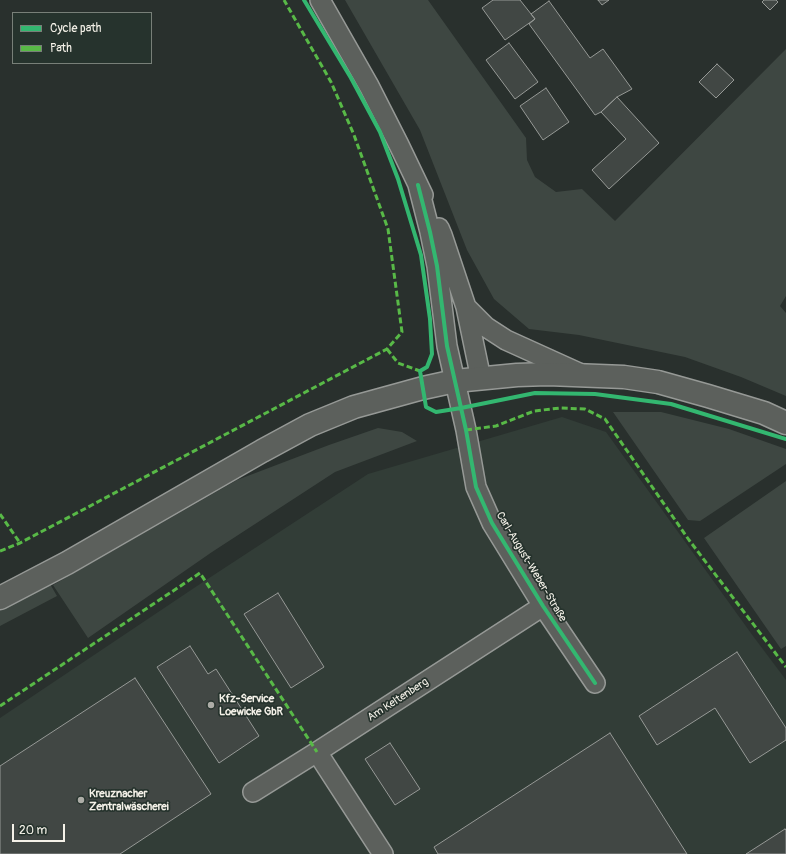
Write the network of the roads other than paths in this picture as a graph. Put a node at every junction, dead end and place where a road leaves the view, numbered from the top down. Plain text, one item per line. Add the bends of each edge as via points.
1 (320, 0) edge
2 (418, 185) junction
3 (466, 307) junction
4 (586, 376) junction
5 (481, 379) junction
6 (455, 382) junction
7 (786, 423) edge
8 (0, 598) edge
9 (543, 606) junction
10 (595, 683) dead end
11 (317, 752) junction
12 (252, 792) dead end
13 (383, 854) edge

1 - 2 street via 369,86
2 - 3 street via 442,235
2 - 6 street, Carl-August-Weber-Straße via 437,266 447,346
3 - 4 street via 486,327 506,340
3 - 5 street
4 - 5 main road via 517,375
4 - 7 main road via 624,377 658,382 764,413
5 - 6 main road
6 - 8 main road via 361,405 310,425 68,563
6 - 9 street, Carl-August-Weber-Straße via 476,487 492,523
9 - 10 street, Carl-August-Weber-Straße
9 - 11 street, Am Keltenberg
11 - 12 street, Am Keltenberg
11 - 13 street

